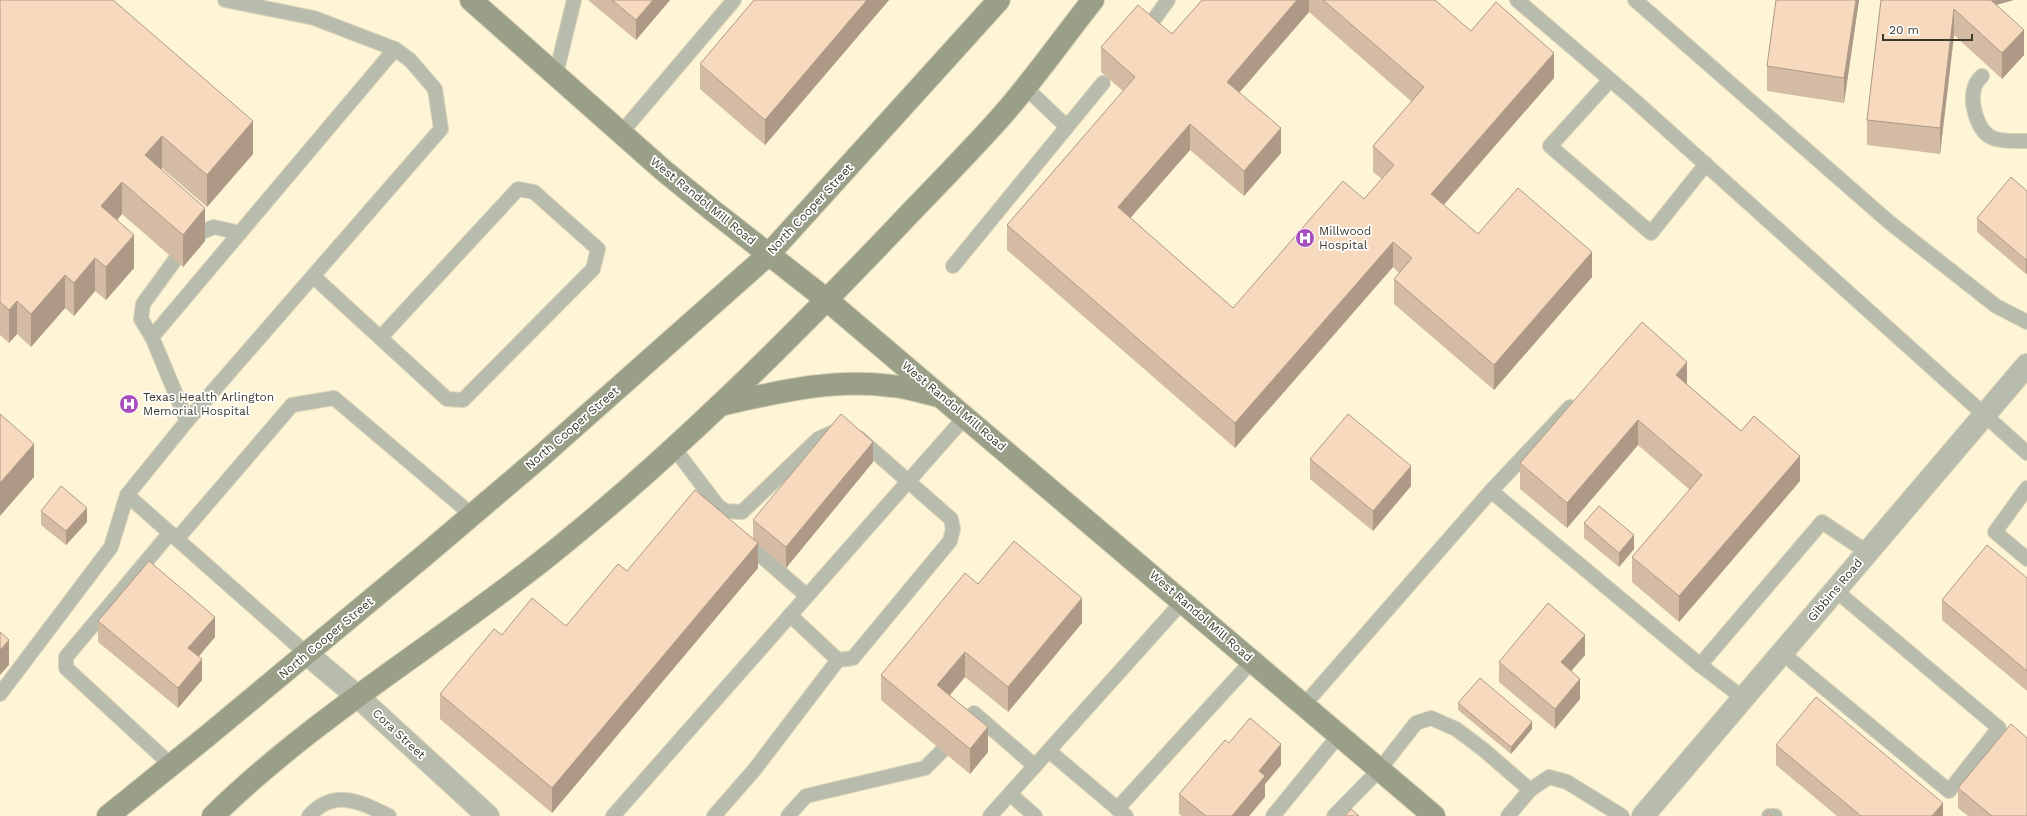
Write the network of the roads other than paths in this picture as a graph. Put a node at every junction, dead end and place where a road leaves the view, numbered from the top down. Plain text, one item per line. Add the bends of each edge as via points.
1 (225, 0) edge
2 (471, 0) edge
3 (574, 0) edge
4 (734, 0) edge
5 (999, 0) edge
6 (1093, 0) edge
7 (1168, 0) edge
8 (1517, 0) edge
9 (1635, 0) edge
10 (1147, 29) edge
11 (395, 49) junction
12 (556, 74) junction
13 (1982, 76) dead end
14 (1610, 80) junction
15 (1103, 83) dead end
16 (1024, 87) junction
17 (1067, 127) junction
18 (621, 133) junction
19 (2027, 141) edge
20 (1706, 164) junction
21 (240, 233) junction
22 (197, 234) edge
23 (769, 254) junction
24 (175, 260) edge
25 (953, 266) dead end
26 (314, 277) junction
27 (827, 300) junction
28 (2027, 322) edge
29 (152, 337) junction
30 (380, 338) junction
31 (2027, 364) edge
32 (942, 397) junction
33 (1579, 398) edge
34 (720, 405) junction
35 (1984, 415) junction
36 (966, 417) junction
37 (187, 421) junction
38 (674, 448) junction
39 (2027, 453) edge
40 (909, 481) junction
41 (2027, 488) edge
42 (1491, 491) junction
43 (127, 495) junction
44 (725, 511) junction
45 (472, 515) junction
46 (174, 536) junction
47 (1867, 552) junction
48 (2027, 559) edge
49 (1835, 590) junction
50 (807, 596) junction
51 (1183, 601) junction
52 (790, 615) junction
53 (1782, 653) junction
54 (307, 654) junction
55 (838, 660) junction
56 (1252, 660) junction
57 (1700, 665) junction
58 (0, 694) edge
59 (357, 696) junction
60 (1743, 698) junction
61 (1304, 704) junction
62 (960, 729) edge
63 (1339, 735) junction
64 (942, 751) edge
65 (1049, 751) junction
66 (171, 765) junction
67 (1035, 766) junction
68 (1380, 769) junction
69 (1530, 790) junction
70 (1010, 794) junction
71 (1121, 812) edge
72 (108, 816) edge
73 (213, 816) edge
74 (309, 816) edge
75 (389, 816) edge
76 (488, 816) edge
77 (612, 816) edge
78 (714, 816) edge
79 (788, 816) edge
80 (990, 816) edge
81 (1035, 816) edge
82 (1273, 816) edge
83 (1334, 816) edge
84 (1434, 816) edge
85 (1508, 816) edge
86 (1622, 816) edge
87 (1643, 816) edge
88 (1769, 816) edge
89 (1775, 816) edge

1 - 11 lane via 314,18
2 - 12 main road, West Randol Mill Road
3 - 12 lane
4 - 18 lane
5 - 23 main road, North Cooper Street
6 - 16 main road
7 - 10 lane
8 - 14 lane
9 - 28 lane via 1889,222 1996,306
11 - 21 lane
11 - 26 lane via 410,60 435,89 441,129
12 - 18 main road, West Randol Mill Road
13 - 19 lane via 1974,87 1975,114 1982,130 1993,138
14 - 20 lane
14 - 20 lane via 1550,146 1650,233
15 - 17 lane
16 - 17 lane
16 - 27 main road via 1001,117
17 - 25 lane
18 - 23 main road, West Randol Mill Road via 712,210
20 - 35 lane
21 - 22 lane via 214,227
21 - 29 lane
23 - 27 main road, West Randol Mill Road
23 - 45 main road, North Cooper Street
24 - 29 lane via 143,304 141,319
26 - 30 lane
26 - 37 lane
27 - 32 main road, West Randol Mill Road
27 - 34 main road
29 - 37 lane
30 - 30 lane via 447,399 463,400 593,269 598,249 534,192 518,189
31 - 35 street, Gibbins Road
32 - 34 main road via 892,386 844,383 787,389
32 - 36 main road, West Randol Mill Road
33 - 42 lane
34 - 38 main road
35 - 39 lane
35 - 47 street, Gibbins Road
36 - 40 lane
36 - 51 main road, West Randol Mill Road
37 - 43 lane
38 - 44 lane via 718,506
38 - 59 main road via 558,549 458,626
40 - 44 lane via 868,444 851,433 838,430 818,439 742,512
40 - 50 lane
40 - 55 lane via 951,519 953,529 950,541 853,658
41 - 48 lane via 1995,532
42 - 57 lane
42 - 61 lane
43 - 46 lane
43 - 58 lane via 111,547
44 - 50 lane via 743,540
45 - 46 lane via 334,398 292,405
45 - 54 main road, North Cooper Street
46 - 54 lane
46 - 66 lane via 66,657 66,668
47 - 49 street, Gibbins Road
47 - 57 lane via 1822,522
49 - 53 street, Gibbins Road
49 - 53 lane via 1999,728 1949,791
50 - 52 lane
51 - 56 main road, West Randol Mill Road
51 - 65 lane
52 - 55 lane
52 - 77 lane
53 - 60 street, Gibbins Road
54 - 59 street, Cora Street
54 - 66 main road, North Cooper Street
55 - 78 lane via 755,769
56 - 61 main road, West Randol Mill Road
56 - 71 lane
57 - 60 lane
59 - 73 main road via 254,776
59 - 76 street, Cora Street
60 - 87 street, Gibbins Road
61 - 63 main road, West Randol Mill Road
62 - 67 lane via 974,713
63 - 68 main road, West Randol Mill Road
63 - 82 lane
64 - 79 lane via 925,768 806,796
65 - 67 lane
65 - 71 lane
66 - 72 main road, North Cooper Street
67 - 70 lane
68 - 69 lane via 1416,723 1431,718 1456,729
68 - 83 lane
68 - 84 main road, West Randol Mill Road
69 - 85 lane
69 - 86 lane via 1549,777 1561,780
70 - 80 lane
70 - 81 lane
74 - 75 lane via 332,800 359,801
88 - 89 lane

